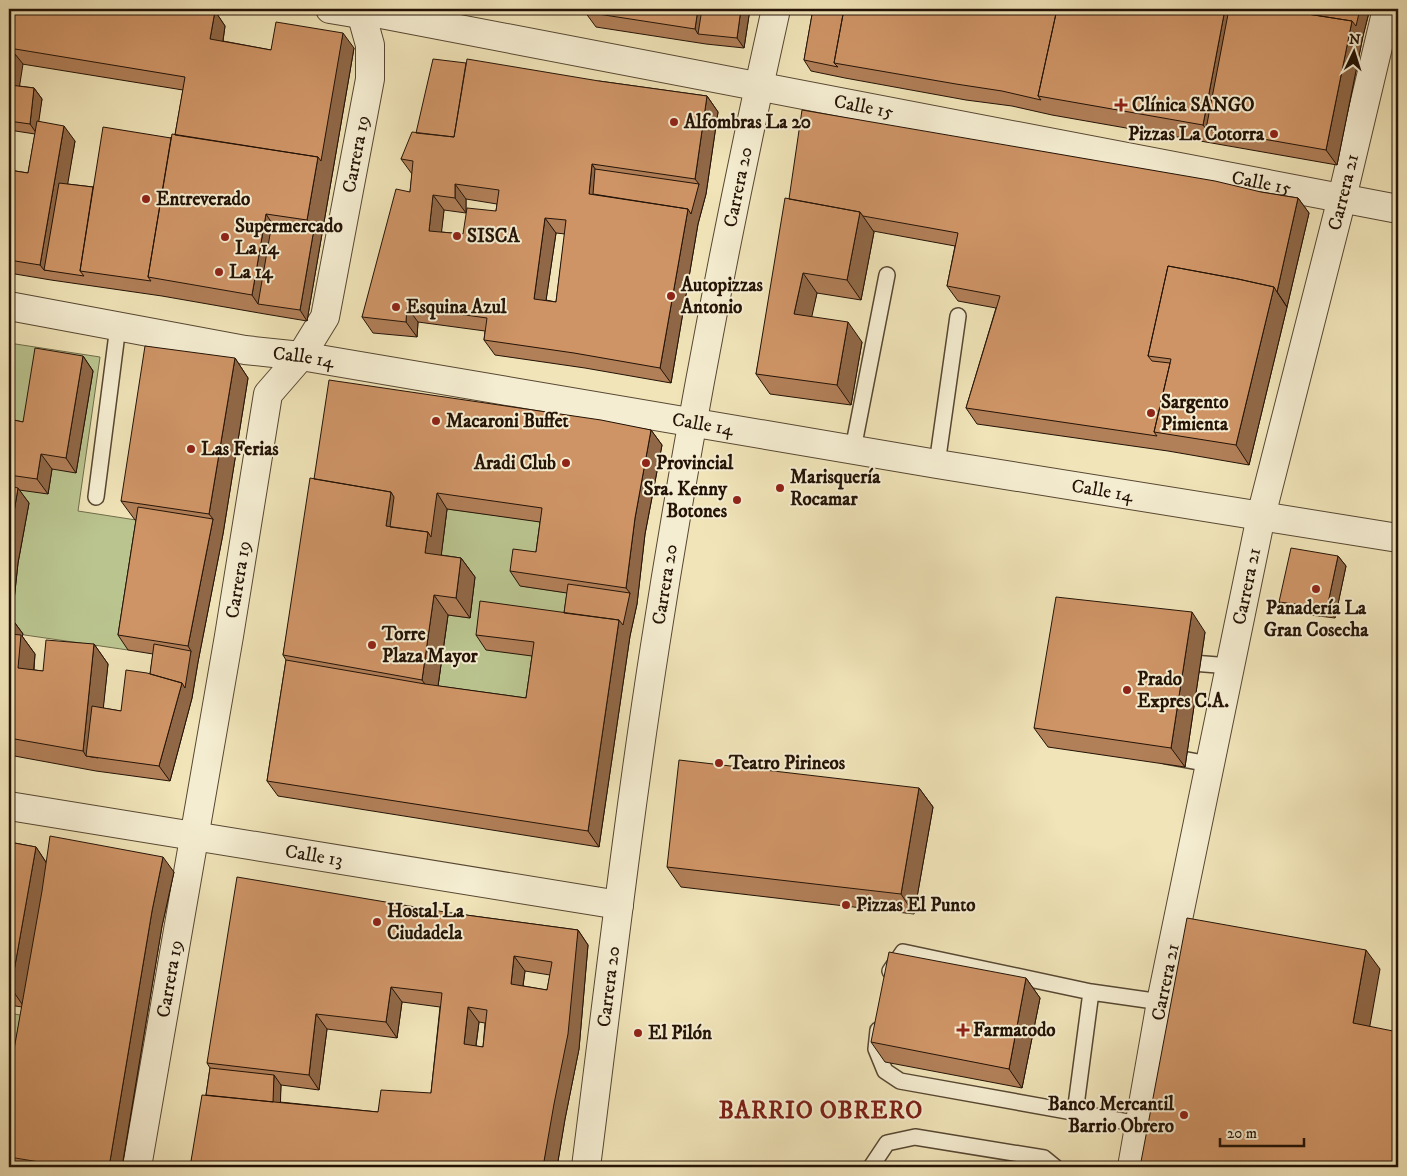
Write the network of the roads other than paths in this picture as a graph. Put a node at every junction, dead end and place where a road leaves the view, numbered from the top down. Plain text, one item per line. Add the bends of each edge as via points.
1 (330, 9) edge
2 (360, 9) edge
3 (776, 9) edge
4 (1387, 9) edge
5 (759, 86) junction
6 (1342, 198) junction
7 (1398, 209) edge
8 (887, 275) dead end
9 (9, 306) edge
10 (958, 316) dead end
11 (118, 326) junction
12 (301, 356) junction
13 (692, 423) junction
14 (853, 449) junction
15 (936, 464) junction
16 (96, 497) dead end
17 (1261, 516) junction
18 (1398, 538) edge
19 (1161, 660) edge
20 (1230, 666) junction
21 (1152, 754) edge
22 (1209, 764) junction
23 (9, 806) edge
24 (194, 836) junction
25 (619, 904) junction
26 (885, 987) edge
27 (1091, 992) junction
28 (1161, 1002) junction
29 (880, 1013) edge
30 (1074, 1113) junction
31 (1139, 1124) junction
32 (137, 1167) edge
33 (586, 1167) edge
34 (871, 1167) edge
35 (1055, 1167) edge
36 (1132, 1167) edge

1 - 2 street, Calle 15 via 354,13
2 - 5 street, Calle 15
2 - 12 street, Carrera 19 via 370,45 370,79 325,317
3 - 5 street, Carrera 20
4 - 6 street, Carrera 21
5 - 6 street, Calle 15
5 - 13 street, Carrera 20
6 - 7 street, Calle 15
6 - 17 street, Carrera 21
8 - 14 lane
9 - 11 street, Calle 14
10 - 15 lane
11 - 12 street, Calle 14 via 245,350
11 - 16 lane
12 - 13 street, Calle 14
12 - 24 street, Carrera 19 via 268,394
13 - 14 street, Calle 14
13 - 25 street, Carrera 20 via 655,648
14 - 15 street, Calle 14
15 - 17 street, Calle 14
17 - 18 street, Calle 14
17 - 20 street, Carrera 21
19 - 20 lane
20 - 22 street, Carrera 21
21 - 22 lane
22 - 28 street, Carrera 21
23 - 24 street, Calle 13
24 - 25 street, Calle 13
24 - 32 street, Carrera 19
25 - 33 street, Carrera 20
26 - 27 lane via 890,970 903,952
27 - 28 lane
27 - 30 lane
28 - 31 street, Carrera 21
29 - 30 lane via 876,1049 885,1071 900,1081
30 - 31 lane
31 - 36 street, Carrera 21
34 - 35 lane via 887,1143 915,1137 1044,1158

